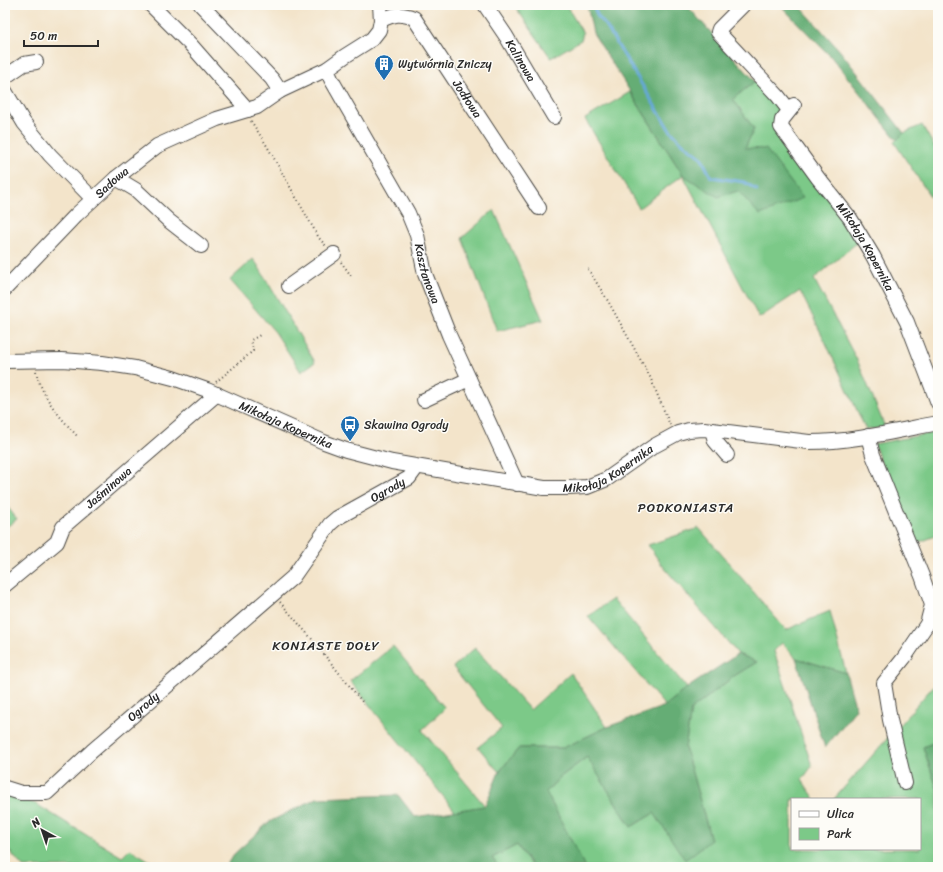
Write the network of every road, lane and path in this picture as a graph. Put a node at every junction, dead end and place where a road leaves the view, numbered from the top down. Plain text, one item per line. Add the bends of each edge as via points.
1 (151, 5) edge
2 (201, 5) edge
3 (380, 5) edge
4 (485, 5) edge
5 (743, 5) edge
6 (381, 20) junction
7 (36, 62) dead end
8 (327, 69) junction
9 (5, 77) edge
10 (5, 91) edge
11 (280, 92) junction
12 (246, 110) junction
13 (554, 117) dead end
14 (116, 178) junction
15 (93, 199) junction
16 (539, 208) dead end
17 (201, 246) dead end
18 (334, 254) junction
19 (588, 269) dead end
20 (352, 277) dead end
21 (289, 286) dead end
22 (5, 289) edge
23 (262, 334) dead end
24 (34, 360) junction
25 (5, 361) edge
26 (469, 379) junction
27 (212, 392) junction
28 (424, 400) dead end
29 (938, 403) edge
30 (938, 423) edge
31 (712, 430) junction
32 (674, 435) junction
33 (868, 436) junction
34 (78, 437) dead end
35 (727, 455) dead end
36 (417, 467) junction
37 (517, 484) junction
38 (5, 585) edge
39 (273, 594) junction
40 (935, 610) edge
41 (364, 704) dead end
42 (905, 783) dead end
43 (5, 788) edge

1 - 12 street via 192,45
2 - 11 street via 272,79
3 - 6 street, Sadowa
4 - 13 street, Kalinowa
5 - 29 street, Mikołaja Kopernika via 718,32 792,108 782,120 781,127 850,218 873,256 907,322
6 - 8 street, Sadowa via 379,30 372,39
6 - 16 street, Jodłowa via 395,14 414,18
7 - 9 street via 24,64
8 - 11 street, Sadowa
8 - 26 street, Kasztanowa via 408,213 417,235 426,274
10 - 15 street via 24,123 50,155
11 - 12 street, Sadowa via 257,107
12 - 14 street, Sadowa via 217,119 157,146
12 - 18 path via 319,238
14 - 15 street, Sadowa
14 - 17 street via 136,190
15 - 22 street, Sadowa
18 - 20 path
18 - 21 street
19 - 32 path via 650,377
23 - 27 path via 251,340 253,351
24 - 25 street, Mikołaja Kopernika
24 - 27 street, Mikołaja Kopernika via 102,363 135,368
24 - 34 path via 43,393
26 - 28 street
26 - 37 street, Kasztanowa
27 - 36 street, Mikołaja Kopernika via 324,442
27 - 38 street, Jaśminowa via 63,527 57,542
30 - 33 street, Mikołaja Kopernika
31 - 32 street, Mikołaja Kopernika via 689,430
31 - 33 street, Mikołaja Kopernika via 809,442
31 - 35 street via 715,441
32 - 37 street, Mikołaja Kopernika via 606,479 587,487 544,488
33 - 40 street via 873,455
36 - 37 street, Mikołaja Kopernika
36 - 39 street, Ogrody via 409,478 330,524 293,577
39 - 41 path
39 - 43 street, Ogrody via 47,793 21,793
40 - 42 street via 904,658 884,683

